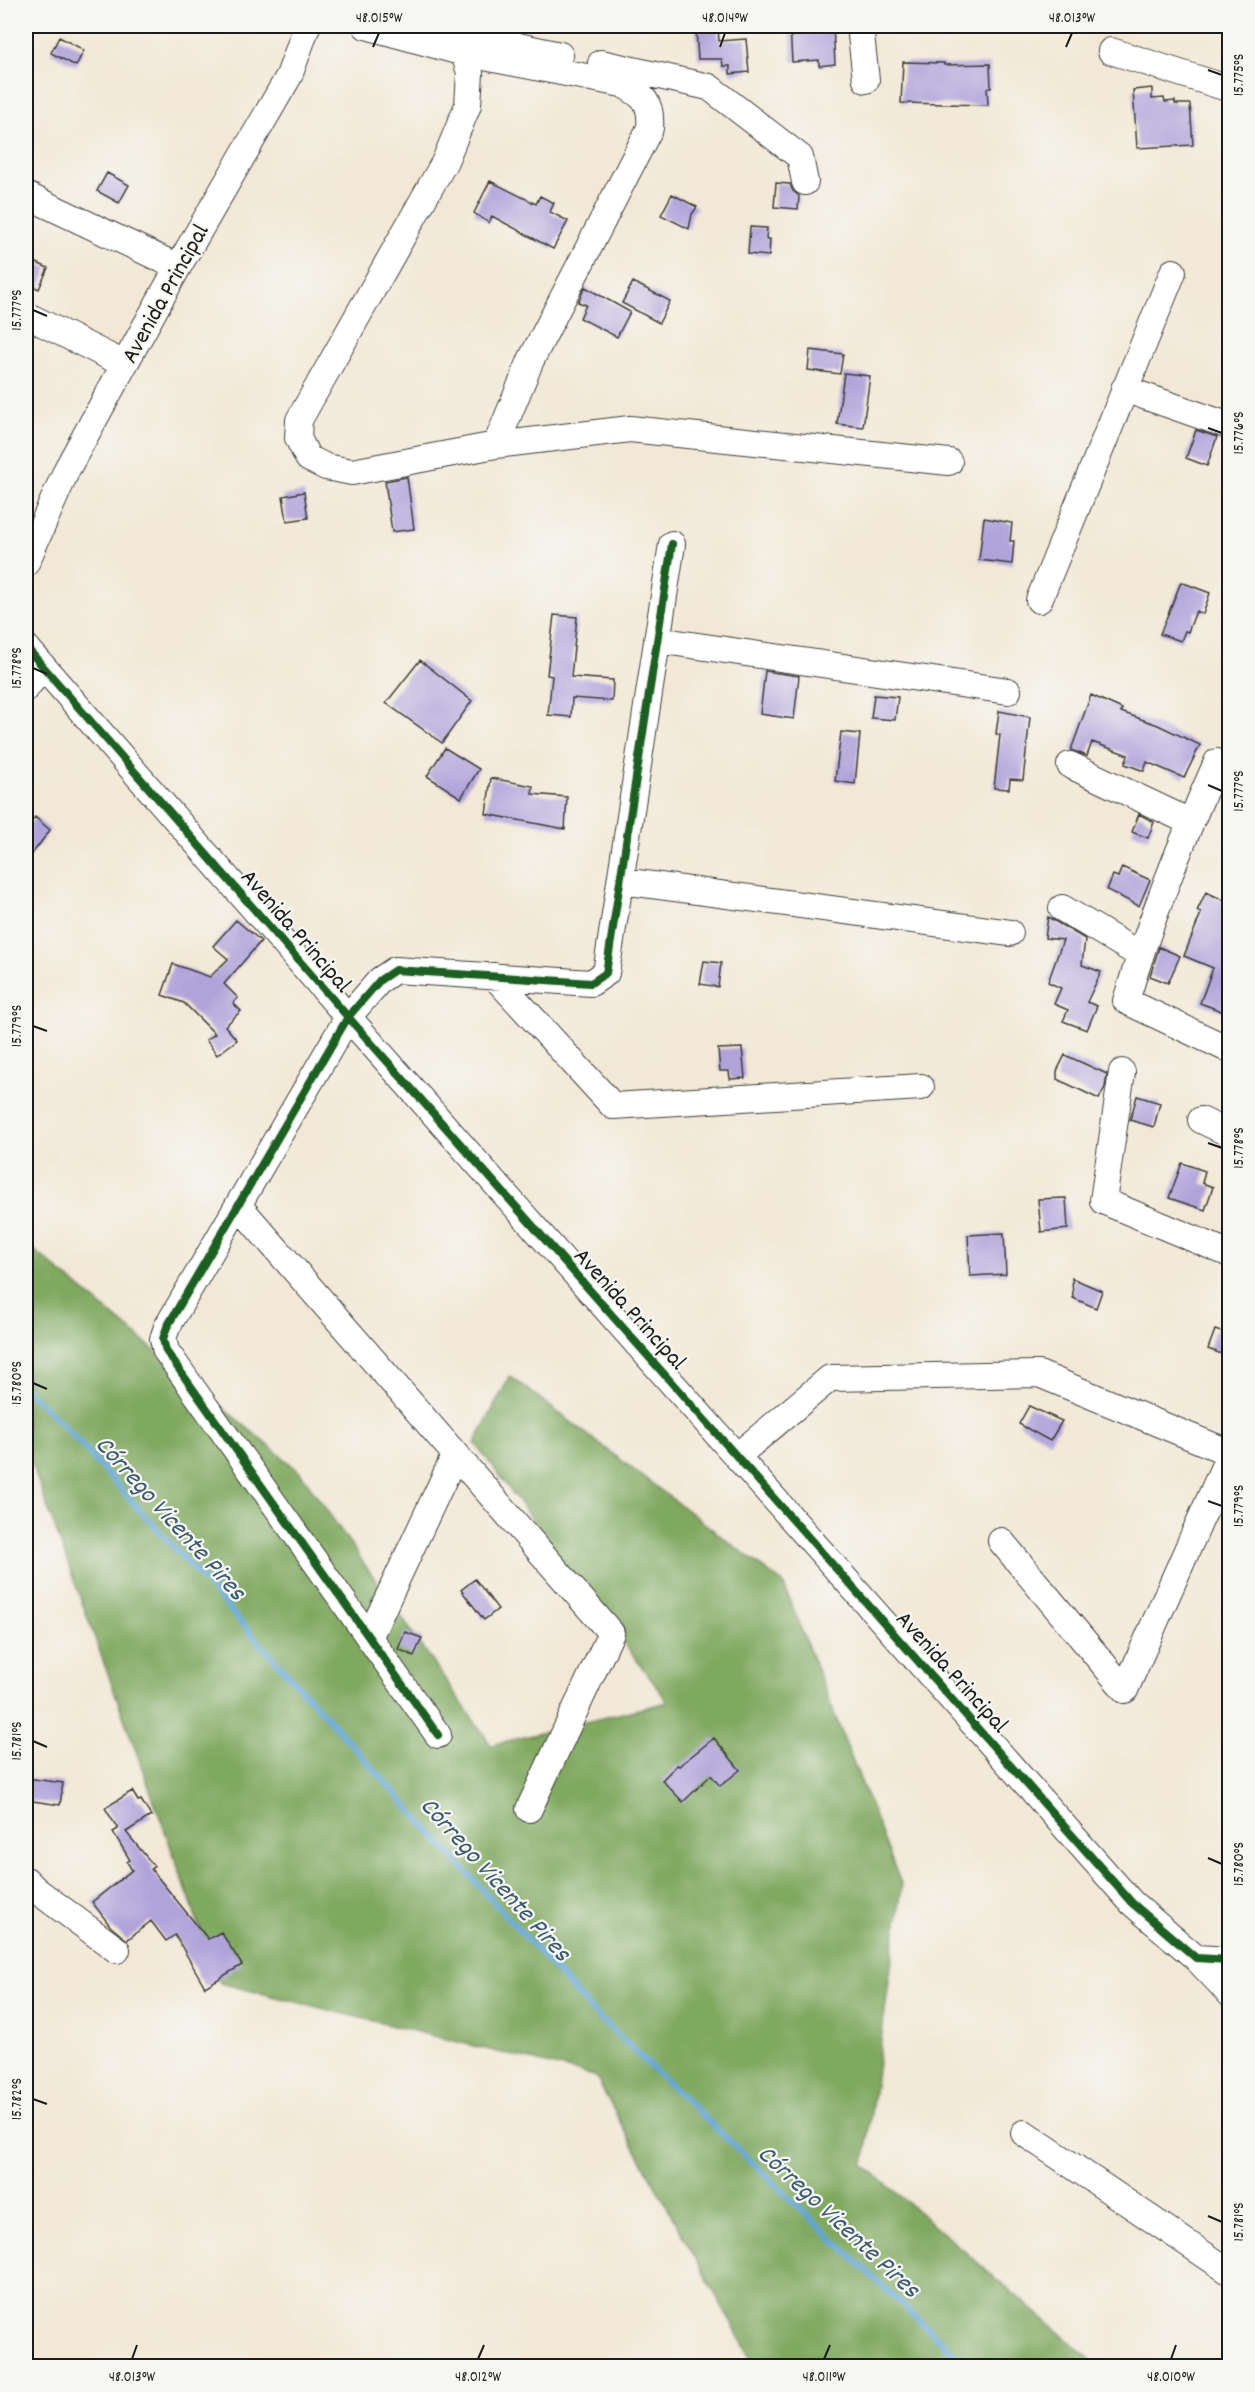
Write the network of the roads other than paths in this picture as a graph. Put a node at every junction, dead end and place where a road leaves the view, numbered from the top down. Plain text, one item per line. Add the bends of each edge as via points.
1 (307, 26) edge
2 (366, 26) edge
3 (425, 26) edge
4 (860, 26) edge
5 (1111, 51) dead end
6 (464, 53) junction
7 (866, 80) dead end
8 (1230, 89) edge
9 (805, 182) dead end
10 (26, 195) edge
11 (178, 267) junction
12 (1173, 272) dead end
13 (26, 315) edge
14 (124, 364) junction
15 (1124, 389) junction
16 (1230, 426) edge
17 (496, 445) junction
18 (949, 462) dead end
19 (672, 544) dead end
20 (26, 563) edge
21 (1039, 600) dead end
22 (657, 640) junction
23 (26, 647) edge
24 (42, 668) junction
25 (26, 688) edge
26 (1008, 691) dead end
27 (1217, 762) dead end
28 (1070, 765) dead end
29 (1190, 822) junction
30 (622, 881) junction
31 (1062, 908) dead end
32 (1010, 933) dead end
33 (1140, 955) junction
34 (494, 976) junction
35 (348, 1017) junction
36 (1227, 1041) edge
37 (1122, 1072) dead end
38 (921, 1087) dead end
39 (1201, 1120) dead end
40 (1230, 1134) edge
41 (238, 1205) junction
42 (1230, 1254) edge
43 (1230, 1453) edge
44 (455, 1455) junction
45 (737, 1456) junction
46 (1001, 1541) dead end
47 (369, 1638) junction
48 (438, 1735) dead end
49 (529, 1809) dead end
50 (26, 1880) edge
51 (117, 1950) dead end
52 (1196, 1958) junction
53 (1230, 1960) edge
54 (1230, 1994) edge
55 (1024, 2133) dead end
56 (1230, 2272) edge

1 - 11 street, Avenida Principal via 289,76
2 - 6 street
3 - 9 street via 709,87 800,157
4 - 7 street
5 - 8 street
6 - 17 street via 622,84 639,93 651,110 650,128 531,360
6 - 17 street via 470,73 468,105 445,161 299,420 298,438 308,458 326,467 352,472
10 - 11 street
11 - 14 street, Avenida Principal
12 - 15 street
13 - 14 street
14 - 20 street, Avenida Principal via 67,469
15 - 16 street
15 - 21 street
17 - 18 street via 630,429
19 - 22 street
22 - 26 street
22 - 30 street
23 - 24 street, Avenida Principal
24 - 25 street
24 - 35 street, Avenida Principal
27 - 29 street
28 - 29 street
29 - 33 street
30 - 32 street
30 - 34 street via 606,973 591,983
31 - 33 street
33 - 36 street via 1126,1001
34 - 35 street via 394,970 380,980
34 - 38 street via 613,1107
35 - 41 street
35 - 45 street, Avenida Principal
37 - 42 street via 1102,1201
39 - 40 street
41 - 44 street
41 - 47 street via 167,1327 163,1339 166,1351
43 - 45 street via 1039,1374 830,1378
43 - 46 street via 1125,1690
44 - 47 street
44 - 49 street via 611,1633
45 - 52 street, Avenida Principal via 1132,1903
47 - 48 street
50 - 51 street
52 - 53 street
52 - 54 street, Avenida Principal
55 - 56 street

